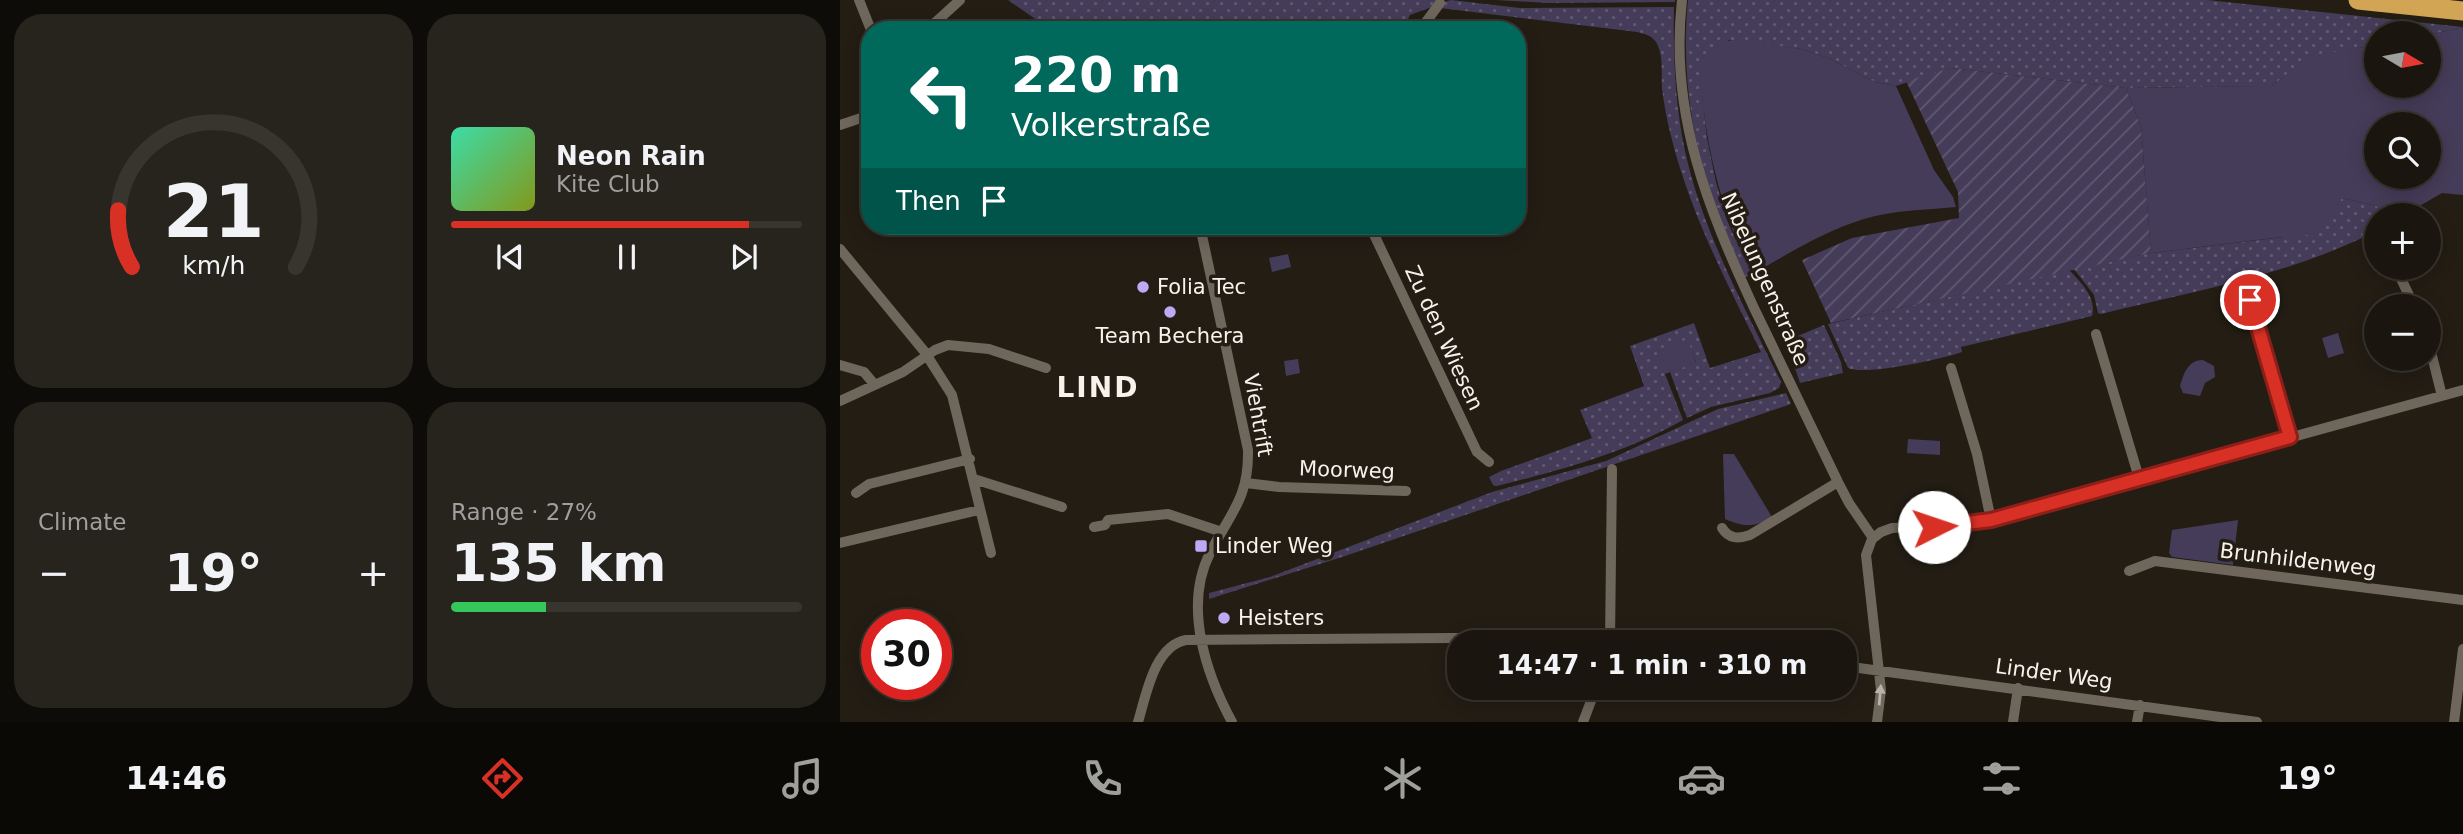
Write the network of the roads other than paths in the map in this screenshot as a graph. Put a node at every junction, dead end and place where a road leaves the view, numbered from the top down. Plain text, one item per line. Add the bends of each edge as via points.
1 (859, 0) edge
2 (960, 0) edge
3 (1682, 0) edge
4 (2358, 0) edge
5 (1440, 3) dead end
6 (2463, 13) edge
7 (867, 21) edge
8 (938, 21) edge
9 (1427, 21) edge
10 (861, 118) edge
11 (840, 125) edge
12 (1202, 235) edge
13 (1374, 235) edge
14 (840, 249) edge
15 (2250, 300) dead end
16 (2096, 334) dead end
17 (927, 355) junction
18 (840, 365) edge
19 (1046, 368) dead end
20 (1951, 368) dead end
21 (2436, 371) edge
22 (874, 384) junction
23 (2463, 390) edge
24 (2442, 396) junction
25 (840, 401) edge
26 (2290, 437) junction
27 (970, 459) junction
28 (1489, 462) dead end
29 (1612, 469) dead end
30 (2139, 478) junction
31 (974, 479) junction
32 (1838, 482) junction
33 (1246, 483) junction
34 (1406, 491) dead end
35 (856, 493) dead end
36 (1062, 507) dead end
37 (979, 510) junction
38 (1991, 520) junction
39 (1094, 527) dead end
40 (1722, 528) dead end
41 (1222, 532) junction
42 (1873, 538) junction
43 (840, 543) edge
44 (990, 553) dead end
45 (2129, 571) dead end
46 (2463, 600) edge
47 (1610, 630) edge
48 (1447, 637) edge
49 (1202, 640) junction
50 (2463, 649) edge
51 (1857, 667) edge
52 (1879, 669) junction
53 (2018, 688) junction
54 (1591, 700) edge
55 (2140, 705) junction
56 (1138, 722) edge
57 (1232, 722) edge
58 (1583, 722) edge
59 (1877, 722) edge
60 (2012, 722) edge
61 (2137, 722) edge
62 (2257, 722) edge
63 (2454, 722) edge

1 - 7 street
2 - 8 street
3 - 32 street, Nibelungenstraße via 1683,93 1700,178 1724,244
4 - 6 highway
5 - 9 street
10 - 11 street
12 - 33 street, Viehtrift via 1247,443
13 - 28 street, Zu den Wiesen via 1477,452
14 - 17 street
15 - 26 street
16 - 30 street
17 - 19 street via 940,347 960,345 989,349
17 - 22 street
17 - 27 street via 955,402
18 - 22 street via 864,372
20 - 38 street
21 - 24 street
22 - 25 street
23 - 24 street
24 - 26 street
26 - 30 street
27 - 31 street
27 - 35 street via 869,484
29 - 47 street
30 - 38 street
31 - 36 street
31 - 37 street
32 - 40 street via 1750,536 1734,538
32 - 42 street, Nibelungenstraße
33 - 34 street, Moorweg
33 - 41 street, Viehtrift
37 - 43 street
37 - 44 street
38 - 42 street via 1892,528
39 - 41 street via 1108,520 1168,514
41 - 49 street, Viehtrift via 1201,576 1198,611
42 - 52 street via 1866,555
45 - 46 street, Brunhildenweg via 2155,561
48 - 49 street
49 - 56 street via 1180,641 1167,650
49 - 57 street, Viehtrift via 1211,677
50 - 63 street
51 - 52 street, Linder Weg
52 - 53 street, Linder Weg
59 -> 52 street
53 - 55 street, Linder Weg
53 - 60 street
54 - 58 street
55 - 61 street
55 - 62 street, Linder Weg

